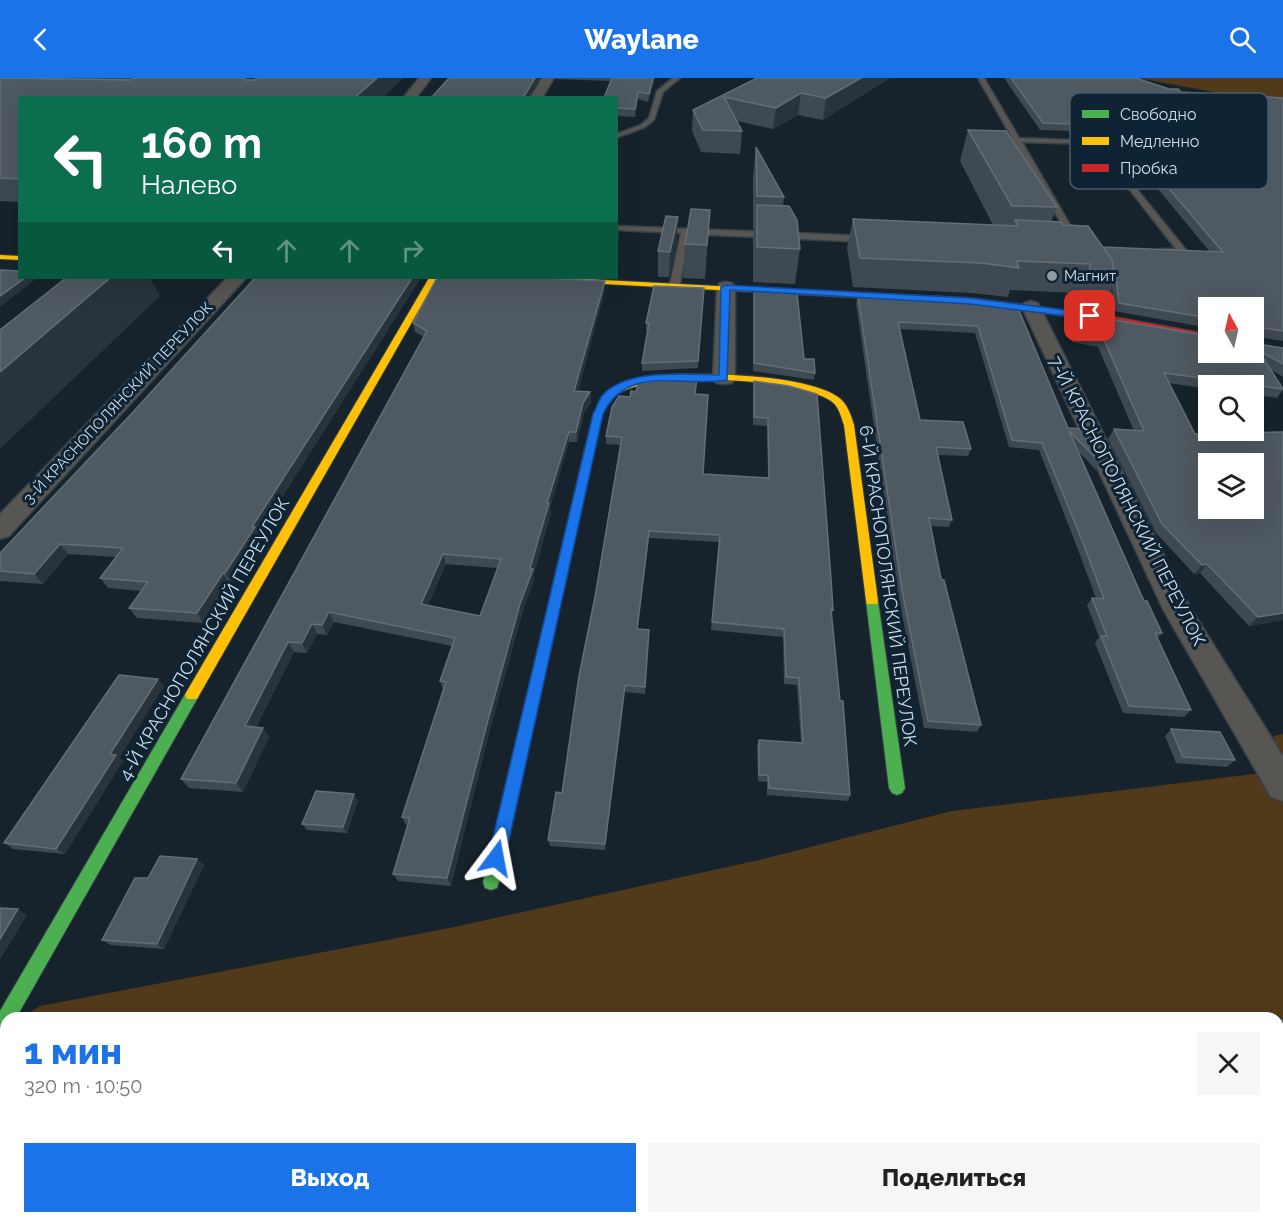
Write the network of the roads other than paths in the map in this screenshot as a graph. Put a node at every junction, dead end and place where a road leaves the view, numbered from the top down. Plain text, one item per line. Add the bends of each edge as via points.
1 (425, 78) edge
2 (548, 78) edge
3 (677, 78) edge
4 (981, 78) edge
5 (411, 96) edge
6 (537, 96) edge
7 (618, 135) edge
8 (1017, 140) junction
9 (1070, 141) edge
10 (1133, 189) edge
11 (618, 228) edge
12 (685, 232) junction
13 (876, 239) edge
14 (1066, 246) edge
15 (1160, 251) edge
16 (0, 257) edge
17 (18, 258) edge
18 (1094, 272) edge
19 (236, 279) edge
20 (432, 279) edge
21 (552, 279) edge
22 (675, 284) junction
23 (726, 287) junction
24 (1031, 307) junction
25 (1110, 319) junction
26 (1198, 335) edge
27 (724, 378) junction
28 (0, 530) edge
29 (1281, 779) edge
30 (897, 788) dead end
31 (491, 882) dead end
32 (10, 1012) edge

1 - 5 street
2 - 6 street
3 - 7 lane via 660,91 652,119
4 - 8 lane
8 - 9 lane
8 - 14 lane via 1081,251
10 - 15 lane via 1183,252
11 - 12 lane
12 - 13 lane
12 - 22 lane
16 - 17 street
18 - 25 lane via 1105,288
19 - 28 street, 3-Й КРАСНОПОЛЯНСКИЙ ПЕРЕУЛОК
20 - 32 street, 4-Й КРАСНОПОЛЯНСКИЙ ПЕРЕУЛОК
21 - 22 street
22 - 23 street
23 - 24 street
23 - 27 street
24 - 25 street
24 - 29 street, 7-Й КРАСНОПОЛЯНСКИЙ ПЕРЕУЛОК via 1178,611
25 - 26 street
27 - 30 street, 6-Й КРАСНОПОЛЯНСКИЙ ПЕРЕУЛОК via 815,390 834,399 844,411 851,437
27 - 31 street, 6-Й КРАСНОПОЛЯНСКИЙ ПЕРЕУЛОК via 637,381 621,386 602,406

